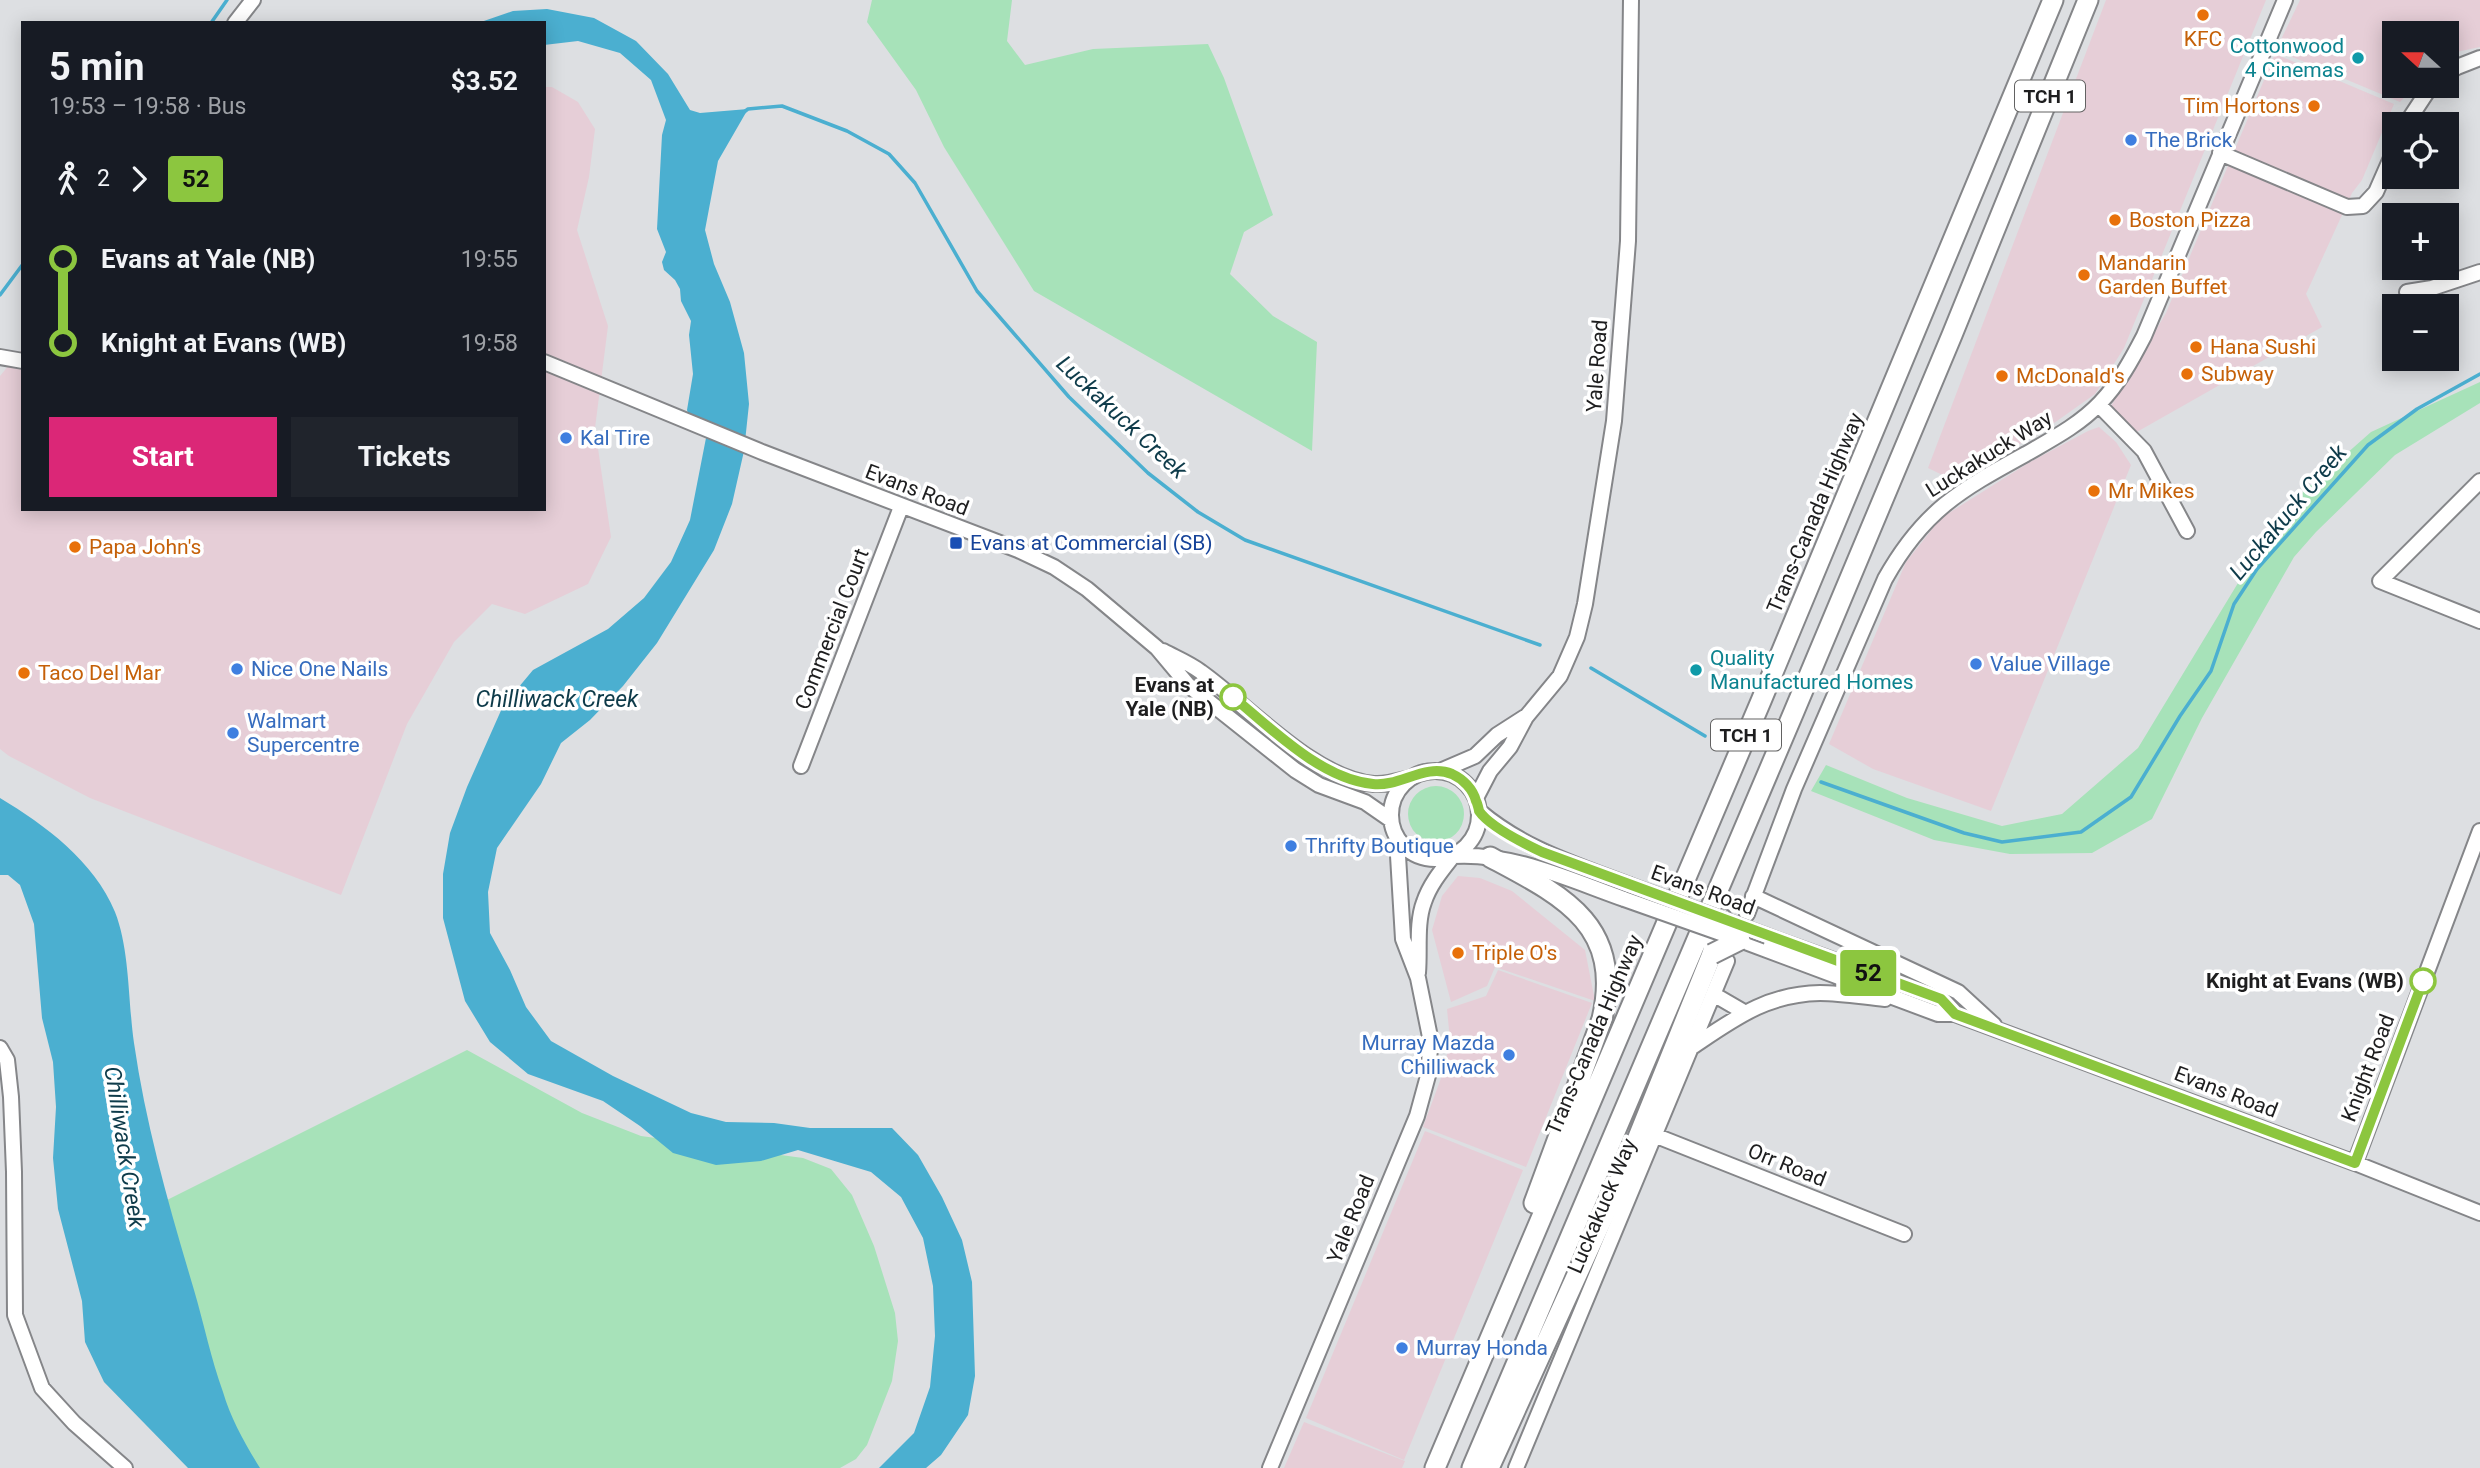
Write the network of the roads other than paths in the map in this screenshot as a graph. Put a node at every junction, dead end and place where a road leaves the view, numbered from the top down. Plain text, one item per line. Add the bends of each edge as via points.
1 (253, 0) edge
2 (1631, 0) edge
3 (2053, 0) edge
4 (2088, 0) edge
5 (2285, 0) edge
6 (237, 21) edge
7 (2480, 58) edge
8 (2459, 66) edge
9 (2220, 153) junction
10 (2382, 178) edge
11 (2480, 272) edge
12 (2407, 292) dead end
13 (0, 357) edge
14 (21, 360) edge
15 (546, 363) edge
16 (2099, 405) junction
17 (2480, 481) edge
18 (901, 507) junction
19 (2186, 531) dead end
20 (2480, 621) edge
21 (1157, 648) junction
22 (1526, 717) junction
23 (801, 766) dead end
24 (1440, 771) junction
25 (1410, 778) junction
26 (1477, 805) junction
27 (1391, 820) junction
28 (2480, 831) edge
29 (1397, 838) junction
30 (1453, 856) junction
31 (1490, 857) junction
32 (1626, 892) junction
33 (1753, 896) junction
34 (1746, 914) dead end
35 (1720, 925) junction
36 (1740, 940) junction
37 (1765, 942) junction
38 (1720, 958) junction
39 (1418, 978) junction
40 (1713, 994) junction
41 (1900, 1000) junction
42 (1744, 1012) junction
43 (1955, 1014) junction
44 (2001, 1031) junction
45 (1691, 1047) junction
46 (0, 1048) edge
47 (1654, 1135) junction
48 (2355, 1163) junction
49 (2480, 1213) edge
50 (1904, 1234) dead end
51 (1458, 1412) junction
52 (125, 1468) edge
53 (1270, 1468) edge
54 (1435, 1468) edge
55 (1472, 1468) edge
56 (1489, 1468) edge
57 (1516, 1468) edge

1 - 6 street
2 - 22 street, Yale Road via 1628,241 1614,421 1577,637 1560,676
3 - 51 highway, Trans-Canada Highway / TCH 1
4 - 55 highway, TCH 1 via 1793,714
5 - 9 street, Luckakuck Way
7 - 8 street
9 - 10 street via 2347,207 2363,205
9 - 16 street, Luckakuck Way via 2144,336 2121,379
11 - 12 street
13 - 14 street
15 - 18 street, Evans Road
16 - 19 street via 2144,451
16 - 33 street, Luckakuck Way via 2065,432 1957,494 1928,517 1905,546 1885,579
17 - 20 street via 2380,580
18 - 21 street, Evans Road via 1054,567
18 - 23 street, Commercial Court
21 - 25 street, Evans Road via 1199,670 1326,769 1373,784
21 - 27 street, Evans Road via 1188,685 1295,770 1319,785 1365,802
22 - 24 street, Yale Road via 1475,756
22 - 26 street, Yale Road via 1490,771
24 - 25 street
24 - 26 street via 1461,780
25 - 27 street via 1395,797
26 - 30 street via 1474,835
26 - 32 street, Evans Road via 1519,841
27 - 29 street
28 - 48 street, Knight Road
29 - 30 street via 1405,848 1428,859
29 - 39 street, Yale Road via 1403,939
30 - 31 street, Evans Road
30 - 39 street, Yale Road via 1423,903
31 - 32 street, Evans Road
31 - 51 highway via 1555,894 1584,920 1602,949 1607,998
32 - 35 street, Evans Road, bridge
33 - 34 street, Luckakuck Way
33 - 44 street via 1958,992
35 - 36 street, Evans Road, bridge
35 - 37 street, Evans Road, bridge
35 - 38 highway, bridge
36 - 37 street, Evans Road
36 - 38 highway, bridge
37 - 41 street, Evans Road
37 - 43 street, Evans Road via 1941,999
38 - 40 street, Luckakuck Way
38 - 56 highway
39 - 53 street, Yale Road via 1430,1037 1429,1072 1417,1116
40 - 42 street
40 - 45 street, Luckakuck Way
41 - 42 street via 1822,993 1792,996
41 - 43 street, Evans Road via 1938,1014
42 - 45 street
43 - 44 street, Evans Road
44 - 48 street, Evans Road
45 - 47 street, Luckakuck Way
46 - 52 street via 7,1060 11,1097 15,1315 42,1388
47 - 50 street, Orr Road
47 - 57 street, Luckakuck Way
48 - 49 street, Evans Road
51 - 54 highway, Trans-Canada Highway / TCH 1

